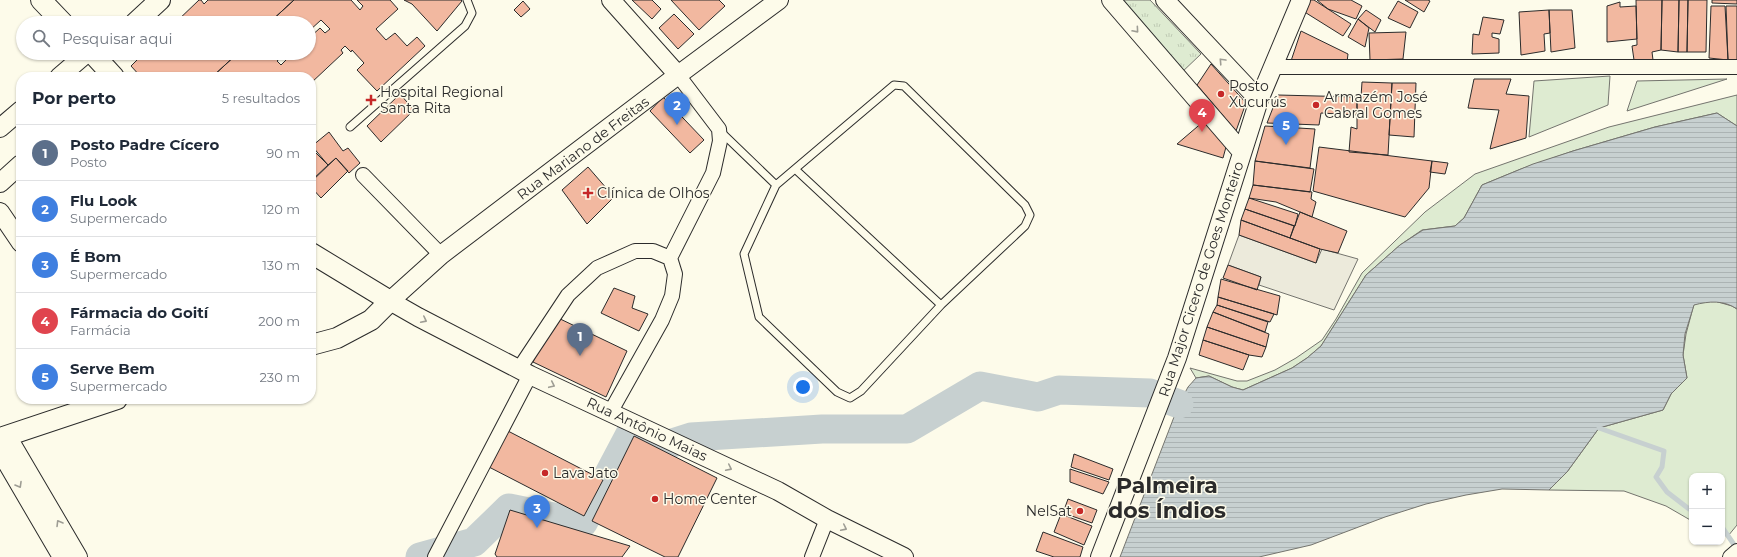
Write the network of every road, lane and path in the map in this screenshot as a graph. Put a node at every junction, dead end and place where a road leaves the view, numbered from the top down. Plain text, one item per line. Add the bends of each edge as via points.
1 (41, 0) edge
2 (160, 0) edge
3 (467, 0) edge
4 (611, 0) edge
5 (780, 0) edge
6 (1111, 0) edge
7 (1165, 0) edge
8 (1301, 0) edge
9 (56, 16) edge
10 (143, 16) edge
11 (86, 60) edge
12 (100, 60) edge
13 (1272, 67) junction
14 (1737, 67) edge
15 (67, 72) edge
16 (110, 72) edge
17 (678, 75) junction
18 (1259, 100) junction
19 (16, 114) edge
20 (350, 127) dead end
21 (0, 128) edge
22 (719, 129) junction
23 (1242, 152) junction
24 (16, 169) edge
25 (795, 169) junction
26 (363, 175) dead end
27 (0, 183) edge
28 (776, 186) junction
29 (0, 212) edge
30 (16, 236) edge
31 (442, 255) junction
32 (316, 257) edge
33 (670, 258) junction
34 (390, 301) junction
35 (941, 305) junction
36 (316, 344) edge
37 (525, 372) junction
38 (104, 404) edge
39 (611, 411) junction
40 (2, 442) edge
41 (827, 520) junction
42 (436, 554) edge
43 (62, 557) edge
44 (78, 557) edge
45 (812, 557) edge
46 (904, 557) edge
47 (1100, 557) edge

1 - 9 main road
2 - 10 main road
3 - 20 lane via 472,13 465,26
4 - 17 street
5 - 17 street, Rua Mariano de Freitas
6 -> 23 street
18 -> 7 street
8 - 13 street, Rua Major Cicero de Goes Monteiro
11 - 15 street
12 - 16 main road
13 - 14 street
13 - 18 street, Rua Major Cicero de Goes Monteiro
17 - 22 street
17 - 31 street, Rua Mariano de Freitas
18 - 23 street, Rua Major Cicero de Goes Monteiro
19 - 21 street
22 - 28 lane
22 - 33 street via 720,141 713,173
23 - 47 street, Rua Major Cicero de Goes Monteiro via 1163,399
24 - 27 street
25 - 28 lane
25 - 35 lane
25 - 35 lane via 884,92 894,85 904,86 1025,205 1030,215 1025,226
26 - 31 street
28 - 35 lane via 744,254 759,317 837,392 850,398 861,391
29 - 30 street
31 - 34 street, Rua Mariano de Freitas
32 - 34 main road
33 - 37 street via 653,251 635,251 597,268 568,295
33 - 39 street via 675,274 672,296 662,320
34 - 36 main road via 371,320 337,338
34 -> 37 street, Rua Antônio Maias
37 -> 39 street, Rua Antônio Maias
37 - 42 street
38 - 40 main road
39 -> 41 street, Rua Antônio Maias via 778,491
40 -> 43 street
44 -> 40 street
41 - 45 street
41 -> 46 street, Rua Antônio Maias

